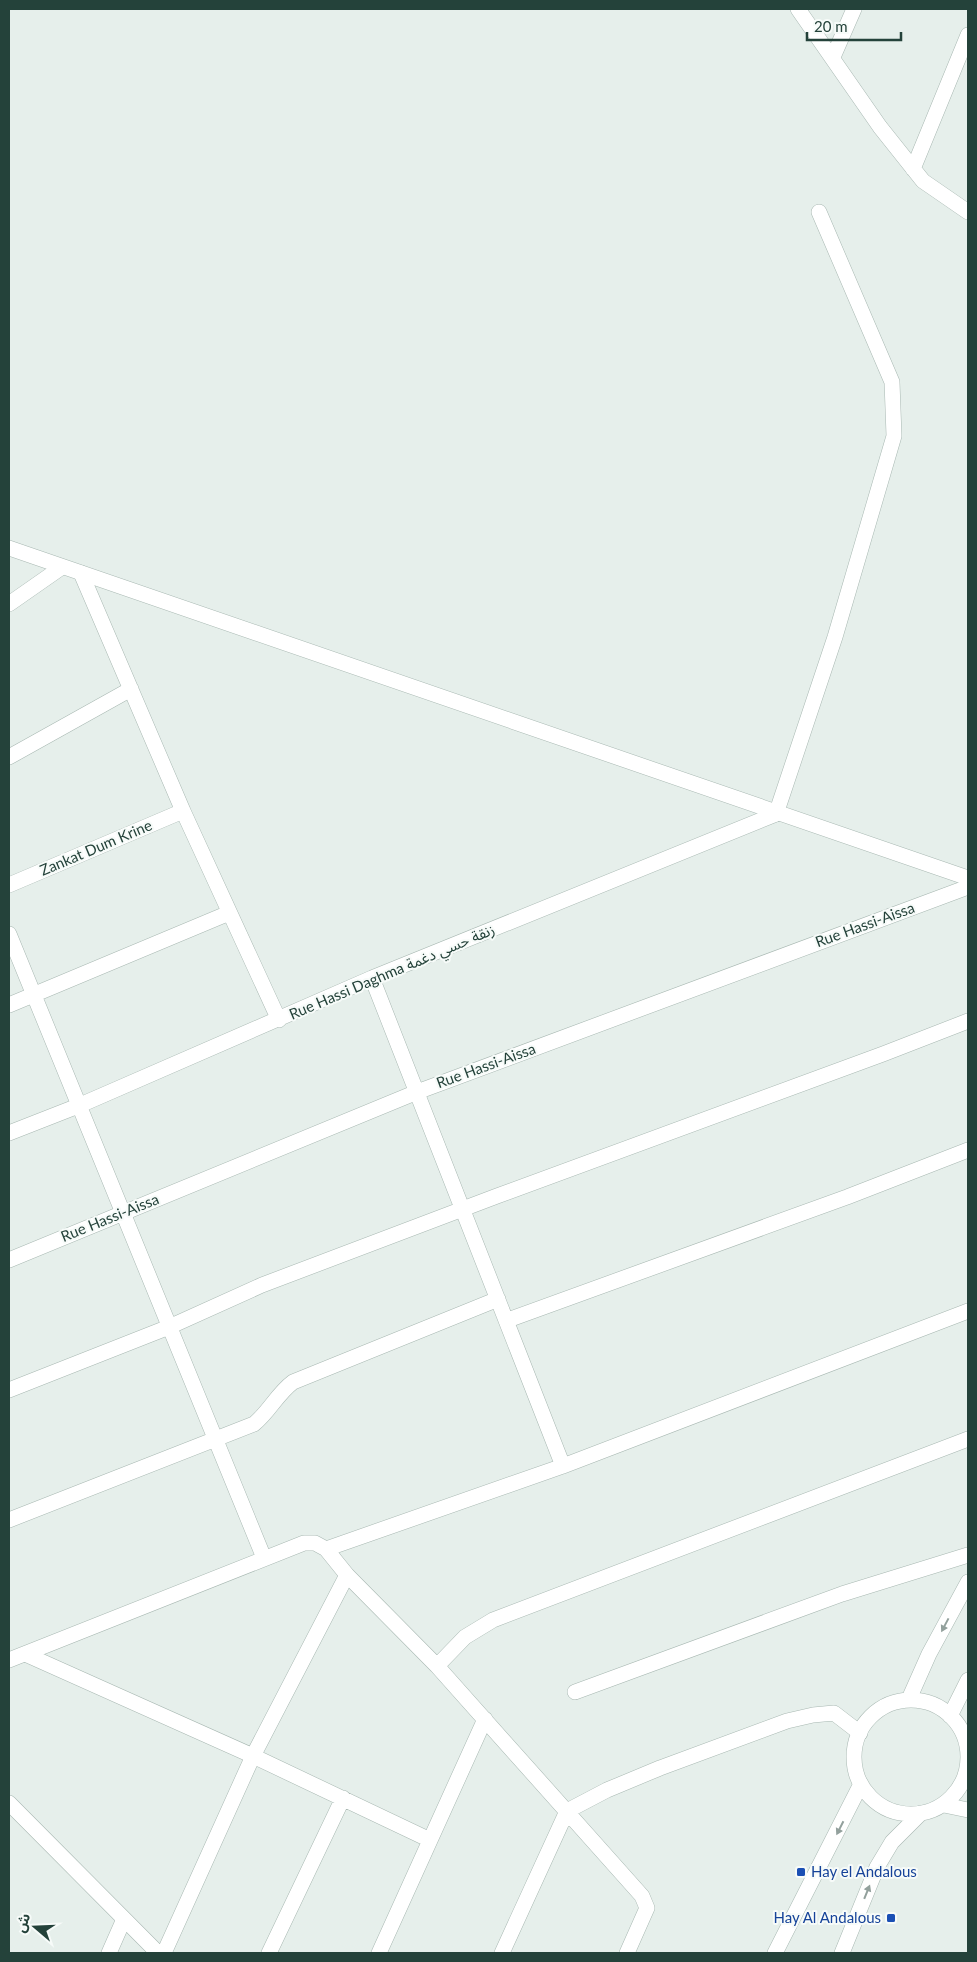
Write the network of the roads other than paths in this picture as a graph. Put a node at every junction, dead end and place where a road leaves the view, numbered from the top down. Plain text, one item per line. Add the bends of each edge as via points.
1 (798, 9) edge
2 (854, 9) edge
3 (968, 35) edge
4 (833, 57) junction
5 (913, 169) junction
6 (819, 212) dead end
7 (968, 212) edge
8 (9, 548) edge
9 (62, 567) junction
10 (80, 574) junction
11 (9, 604) edge
12 (131, 689) junction
13 (9, 756) edge
14 (183, 811) junction
15 (776, 814) junction
16 (968, 878) edge
17 (9, 885) edge
18 (968, 887) edge
19 (229, 913) junction
20 (9, 934) edge
21 (372, 978) junction
22 (34, 995) junction
23 (9, 1006) edge
24 (279, 1020) junction
25 (968, 1021) edge
26 (417, 1092) junction
27 (78, 1106) junction
28 (9, 1133) edge
29 (968, 1150) edge
30 (463, 1209) junction
31 (124, 1213) junction
32 (9, 1260) edge
33 (498, 1299) junction
34 (968, 1311) edge
35 (508, 1320) junction
36 (169, 1327) junction
37 (9, 1390) edge
38 (216, 1438) junction
39 (968, 1439) edge
40 (563, 1466) junction
41 (9, 1520) edge
42 (326, 1549) junction
43 (968, 1555) edge
44 (264, 1558) junction
45 (347, 1575) junction
46 (968, 1582) edge
47 (24, 1654) junction
48 (9, 1660) edge
49 (437, 1666) junction
50 (968, 1680) edge
51 (575, 1692) dead end
52 (909, 1699) junction
53 (950, 1716) junction
54 (485, 1719) junction
55 (860, 1733) junction
56 (968, 1747) edge
57 (253, 1756) junction
58 (861, 1784) junction
59 (343, 1798) junction
60 (9, 1803) edge
61 (944, 1805) junction
62 (968, 1810) edge
63 (568, 1811) junction
64 (920, 1813) junction
65 (430, 1840) junction
66 (124, 1919) junction
67 (109, 1953) edge
68 (158, 1953) edge
69 (164, 1953) edge
70 (268, 1953) edge
71 (379, 1953) edge
72 (502, 1953) edge
73 (627, 1953) edge
74 (774, 1953) edge
75 (842, 1953) edge

1 - 4 street
2 - 4 street
3 - 5 street
4 - 5 street
5 - 7 street via 923,181
6 - 15 street via 892,382 894,436 835,636
8 - 9 street
9 - 10 street
9 - 11 street
10 - 12 street
10 - 15 street
12 - 13 street
12 - 14 street
14 - 17 street, Zankat Dum Krine
14 - 19 street
15 - 16 street
15 - 21 street, Rue Hassi Daghma زنقة حسي دغمة
18 - 26 street, Rue Hassi-Aissa
19 - 22 street
19 - 24 street
20 - 22 street
21 - 24 street, Rue Hassi Daghma زنقة حسي دغمة
21 - 26 street
22 - 23 street
22 - 27 street
24 - 27 street, Rue Hassi Daghma زنقة حسي دغمة
25 - 30 street
26 - 30 street
26 - 31 street, Rue Hassi-Aissa
27 - 28 street, Rue Hassi Daghma زنقة حسي دغمة
27 - 31 street
29 - 35 street
30 - 33 street
30 - 36 street via 262,1285
31 - 32 street, Rue Hassi-Aissa
31 - 36 street
33 - 35 street
33 - 38 street via 293,1382 254,1424
34 - 40 street
35 - 40 street
36 - 37 street
36 - 38 street
38 - 41 street
38 - 44 street
39 - 49 street via 493,1620 465,1637
40 - 42 street
42 - 44 street via 310,1542
42 - 45 street
43 - 51 street via 842,1594
44 - 47 street
45 - 49 street
45 - 57 street
46 -> 52 street
47 - 48 street
47 - 57 street
49 - 54 street
50 - 53 street
52 - 53 street via 934,1705
52 - 55 street via 882,1708
53 - 56 street via 963,1730
54 - 63 street
54 - 65 street
55 - 58 street via 854,1759
55 - 63 street via 834,1713 787,1721 660,1768
56 - 61 street via 964,1779
57 - 59 street
57 - 69 street
58 - 64 street via 886,1808 903,1814
58 -> 74 street
59 - 65 street
59 - 70 street
60 - 66 street
61 - 62 street
61 - 64 street
63 - 72 street
63 - 73 street via 646,1902 647,1908
75 -> 64 street via 877,1867 892,1842
65 - 71 street
66 - 67 street
66 - 68 street

